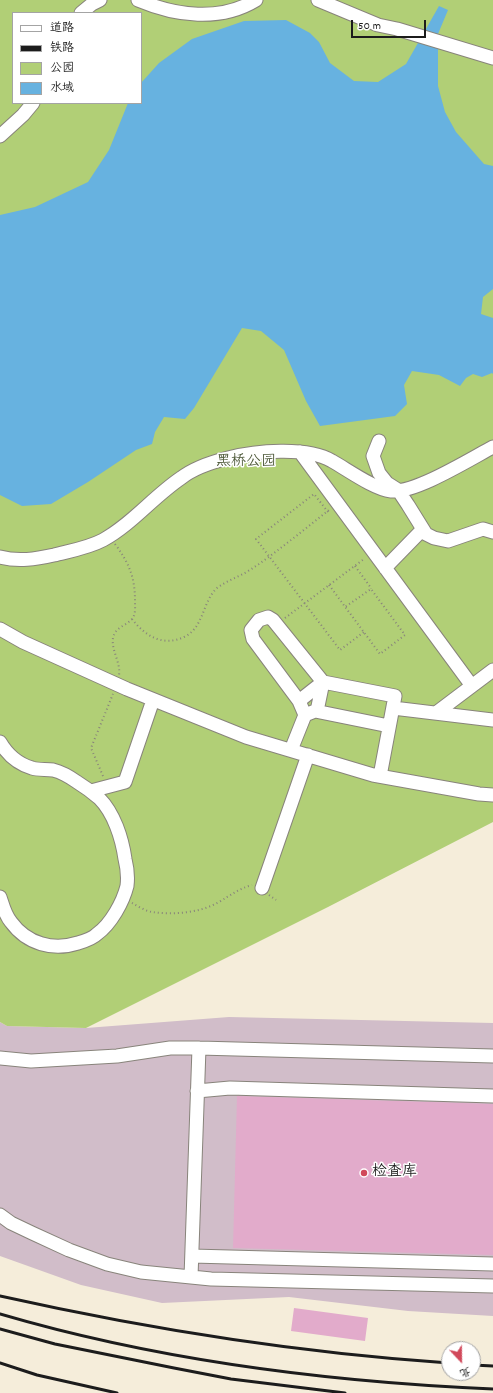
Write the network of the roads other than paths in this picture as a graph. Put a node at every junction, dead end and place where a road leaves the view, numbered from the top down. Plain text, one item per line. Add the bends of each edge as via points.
1 (100, 0) edge
2 (138, 0) edge
3 (256, 0) edge
4 (318, 0) edge
5 (82, 12) edge
6 (493, 58) edge
7 (32, 104) edge
8 (0, 136) edge
9 (379, 442) dead end
10 (493, 447) edge
11 (300, 452) junction
12 (398, 490) junction
13 (423, 529) junction
14 (493, 532) edge
15 (0, 557) edge
16 (385, 568) junction
17 (0, 629) edge
18 (493, 670) edge
19 (323, 682) junction
20 (472, 686) junction
21 (153, 700) junction
22 (299, 701) junction
23 (393, 708) junction
24 (310, 713) junction
25 (436, 713) junction
26 (493, 720) edge
27 (389, 726) junction
28 (0, 742) edge
29 (291, 750) junction
30 (308, 755) junction
31 (380, 776) junction
32 (91, 791) junction
33 (493, 795) edge
34 (262, 888) road end
35 (0, 897) edge
36 (199, 1048) junction
37 (493, 1056) edge
38 (0, 1058) edge
39 (197, 1091) junction
40 (493, 1096) edge
41 (0, 1215) edge
42 (192, 1256) junction
43 (493, 1264) edge
44 (191, 1277) junction
45 (493, 1286) edge

1 - 5 street
2 - 3 street via 178,13 208,14 225,13
4 - 6 street via 378,25
7 - 8 street
9 - 12 street via 373,456 375,464 387,483
10 - 12 street via 421,485
11 - 12 street via 330,460 379,488
11 - 15 street via 250,454 204,466 182,477 122,528 101,541 38,559 15,560
11 - 16 street
12 - 13 street
13 - 14 street via 434,538 448,541 483,529
13 - 16 street
16 - 20 street
17 - 21 street via 23,642
18 - 20 street
19 - 22 street
19 - 22 street via 273,620 268,617 259,620 251,630 253,639
19 - 23 street via 395,696
19 - 24 street
20 - 25 street
21 - 29 street via 246,737
21 - 32 street via 125,782
22 - 24 street
23 - 25 street
23 - 27 street
24 - 27 street
24 - 29 street
25 - 26 street
27 - 31 street
28 - 32 street via 14,759 32,768 53,770
29 - 30 street
30 - 31 street
30 - 34 street
31 - 33 street
32 - 35 street via 112,815 125,858 127,885 110,920 98,934 66,946 43,945 20,932 10,922
36 - 37 street
36 - 38 street via 170,1048 117,1056 31,1061
36 - 39 street
39 - 40 street via 230,1088
39 - 42 street
41 - 44 street via 32,1234 107,1264 141,1272
42 - 43 street
42 - 44 street
44 - 45 street

